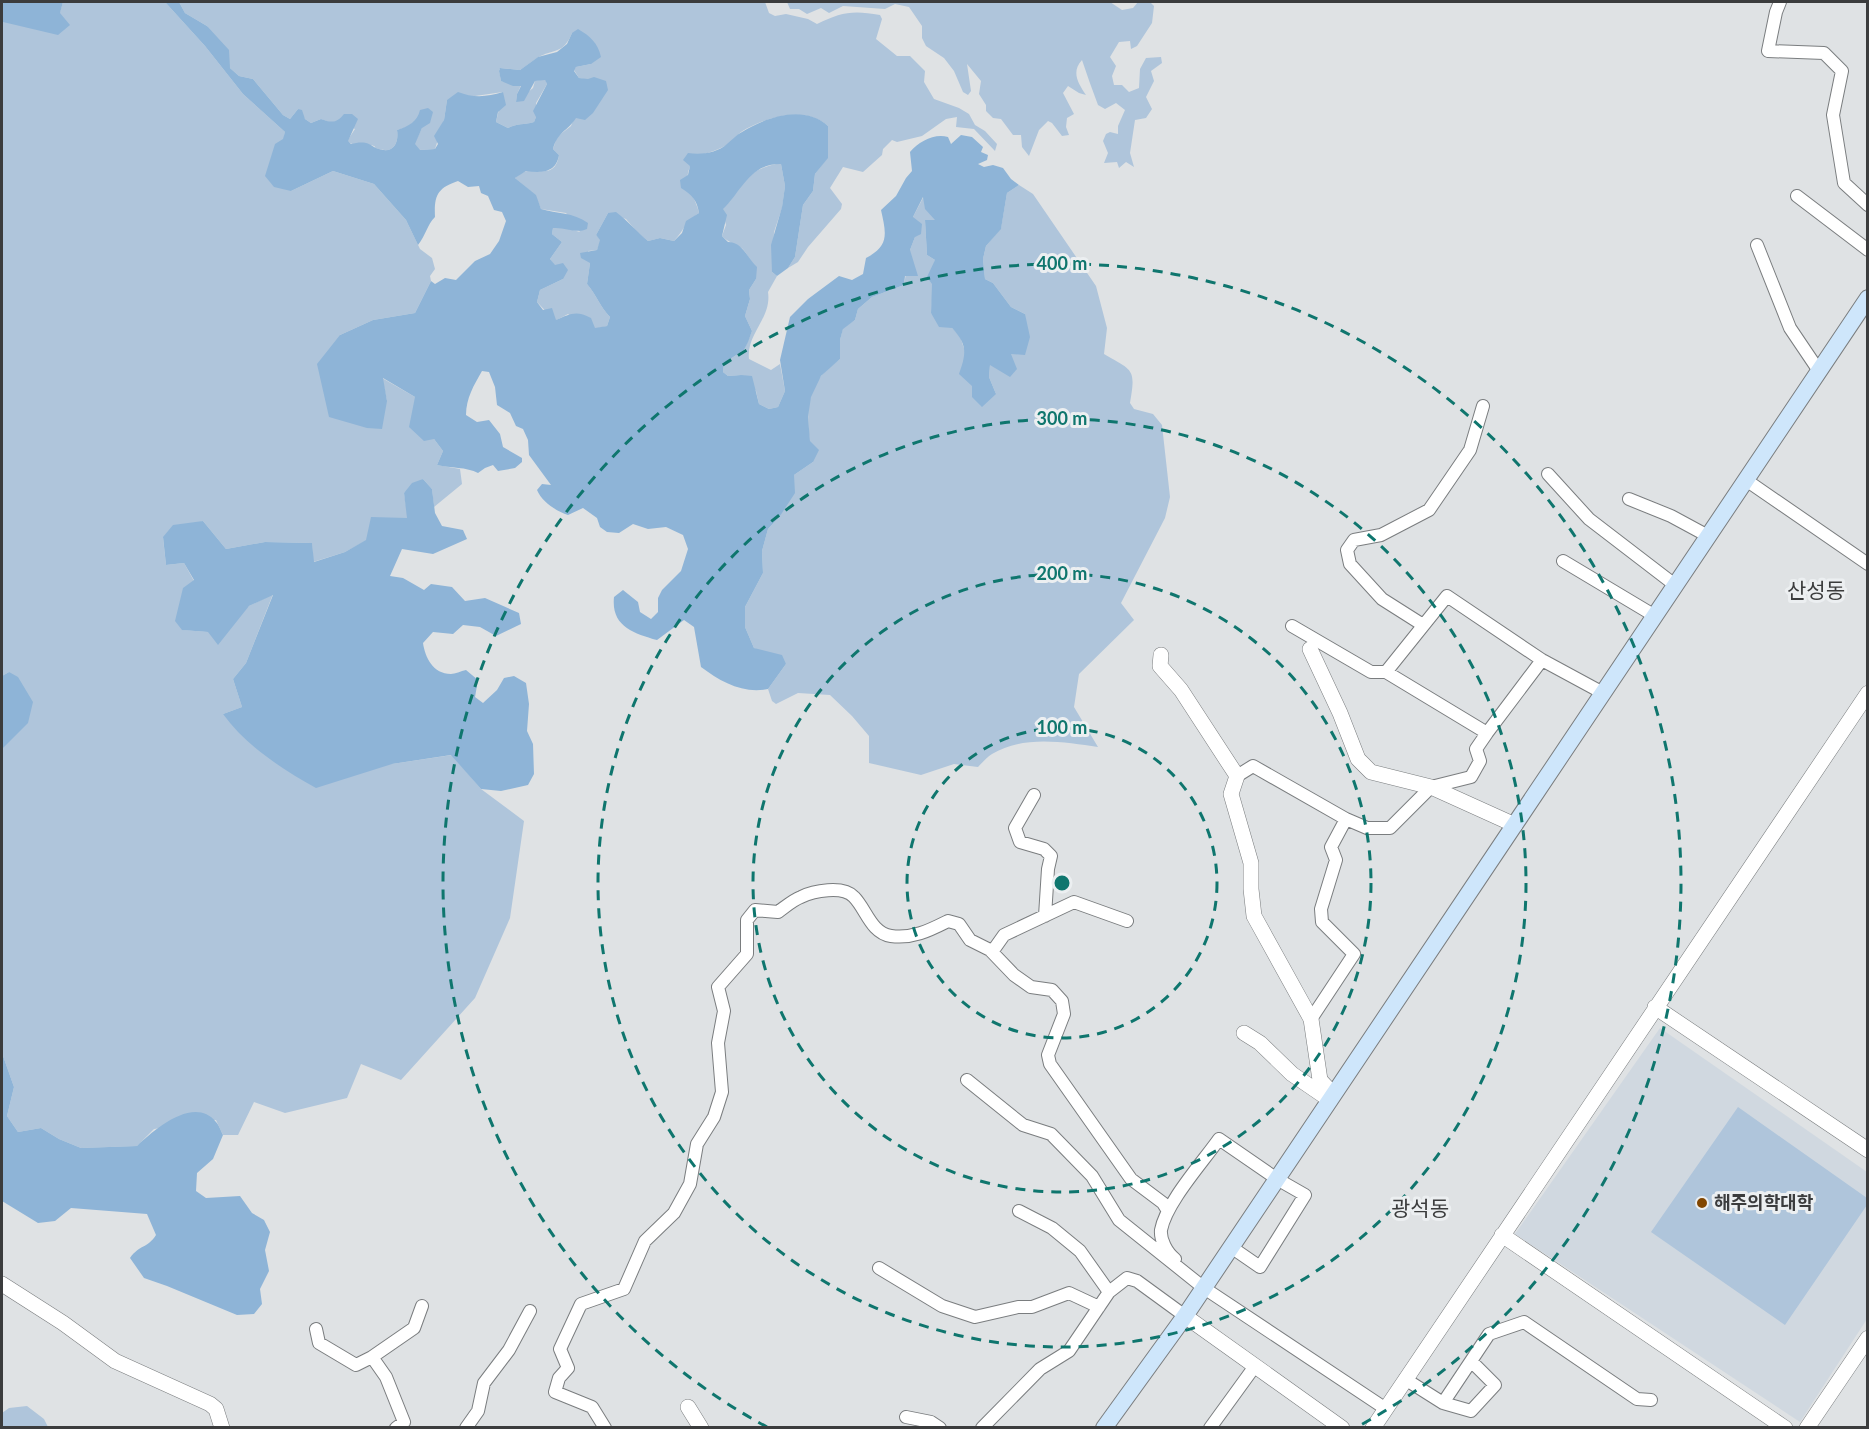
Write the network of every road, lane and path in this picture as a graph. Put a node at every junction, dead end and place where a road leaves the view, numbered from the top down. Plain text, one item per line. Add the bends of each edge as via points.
1 (1780, 2) edge
2 (1797, 196) dead end
3 (1868, 205) edge
4 (1757, 245) dead end
5 (1868, 250) edge
6 (1868, 298) edge
7 (1819, 371) junction
8 (1483, 406) dead end
9 (1548, 474) dead end
10 (1746, 480) junction
11 (1629, 499) dead end
12 (1708, 536) junction
13 (1563, 561) dead end
14 (1868, 564) edge
15 (1675, 585) junction
16 (1654, 616) junction
17 (1424, 625) junction
18 (1292, 626) dead end
19 (1310, 649) dead end
20 (1161, 655) dead end
21 (1542, 660) junction
22 (1386, 672) junction
23 (1603, 693) junction
24 (1868, 693) edge
25 (1487, 733) junction
26 (1237, 776) junction
27 (1431, 787) junction
28 (1034, 795) dead end
29 (1346, 819) junction
30 (1515, 825) junction
31 (1046, 915) junction
32 (1127, 921) dead end
33 (993, 952) junction
34 (1655, 1007) junction
35 (1311, 1019) junction
36 (1244, 1033) dead end
37 (967, 1080) dead end
38 (1332, 1097) junction
39 (1868, 1150) edge
40 (1277, 1179) junction
41 (1019, 1211) dead end
42 (1167, 1211) junction
43 (1502, 1235) junction
44 (1231, 1247) junction
45 (879, 1268) dead end
46 (2, 1284) edge
47 (1206, 1285) junction
48 (1109, 1292) junction
49 (422, 1306) dead end
50 (1099, 1307) junction
51 (530, 1311) dead end
52 (1185, 1316) junction
53 (316, 1329) dead end
54 (1868, 1338) edge
55 (372, 1357) junction
56 (1471, 1361) junction
57 (1255, 1366) junction
58 (1405, 1379) junction
59 (1651, 1400) dead end
60 (1443, 1402) junction
61 (1386, 1409) junction
62 (906, 1418) dead end
63 (403, 1426) edge
64 (222, 1428) edge
65 (466, 1428) edge
66 (605, 1428) edge
67 (940, 1428) edge
68 (982, 1428) edge
69 (1104, 1428) edge
70 (1210, 1428) edge
71 (1342, 1428) edge
72 (1373, 1428) edge
73 (1785, 1428) edge
74 (1807, 1428) edge

1 - 3 street via 1768,51 1824,53 1842,71 1833,115 1844,183
2 - 5 street
4 - 7 street via 1790,328
6 - 7 main road
7 - 10 main road
8 - 17 street via 1470,450 1429,510 1381,535 1354,540 1347,550 1350,564 1382,599
9 - 15 street via 1589,519
10 - 12 main road
10 - 14 street
11 - 12 street
12 - 15 main road
13 - 16 street
15 - 16 main road
16 - 23 main road
17 - 21 street via 1447,596
17 - 22 street
18 - 22 street via 1371,672
19 - 27 street via 1358,759 1371,772
20 - 26 street via 1160,666 1181,690
21 - 23 street
21 - 25 street
22 - 25 street
23 - 30 main road
24 - 34 street
25 - 27 street via 1476,749 1480,761 1470,777
26 - 29 street via 1253,766
26 - 35 street via 1231,794 1251,863 1254,916
27 - 29 street via 1390,828 1367,828
27 - 30 street
28 - 31 street via 1015,828 1020,842 1044,849 1051,856
29 - 35 street via 1331,847 1336,860 1321,909 1322,922 1354,954
30 - 38 main road
31 - 32 street via 1074,902
31 - 33 street via 1004,935
33 - 42 street via 1014,975 1031,987 1052,990 1062,1001 1064,1014 1048,1055 1050,1064 1131,1179
33 - 66 street via 970,940 958,924 948,921 917,935 889,936 872,925 853,895 842,891 800,897 778,912 755,910 747,920 747,954 718,987 724,1011 718,1043 722,1092 714,1117 697,1144 690,1184 674,1214 645,1241 624,1289 581,1304 560,1349 568,1368 559,1378 555,1392 592,1407
34 - 39 street
34 - 43 street
35 - 38 street via 1320,1080
36 - 38 street via 1292,1074
37 - 47 street via 1023,1125 1051,1134 1092,1176 1119,1220
38 - 40 main road
40 - 42 street via 1219,1139
40 - 44 main road
40 - 44 street via 1305,1195 1260,1267
41 - 48 street via 1052,1228 1080,1251
42 - 47 street via 1161,1233 1168,1254
43 - 58 street
43 - 73 street
44 - 47 main road
45 - 50 street via 942,1306 975,1317 1032,1307 1069,1293
46 - 64 street via 115,1361 210,1404 216,1409
47 - 52 main road
47 - 61 street
48 - 50 street
48 - 52 street via 1127,1278 1137,1281
49 - 55 street via 414,1328
50 - 68 street via 1069,1351 1040,1369
51 - 65 street via 509,1350 484,1383 477,1411
52 - 57 street
52 - 69 main road
53 - 55 street via 319,1343 356,1365
54 - 74 street
55 - 63 street via 386,1377
56 - 59 street via 1489,1334 1524,1322 1637,1399
56 - 60 street
56 - 60 street via 1495,1385 1471,1412
57 - 70 street
57 - 71 street
58 - 60 street
58 - 61 street
61 - 72 street
62 - 67 street via 931,1422

